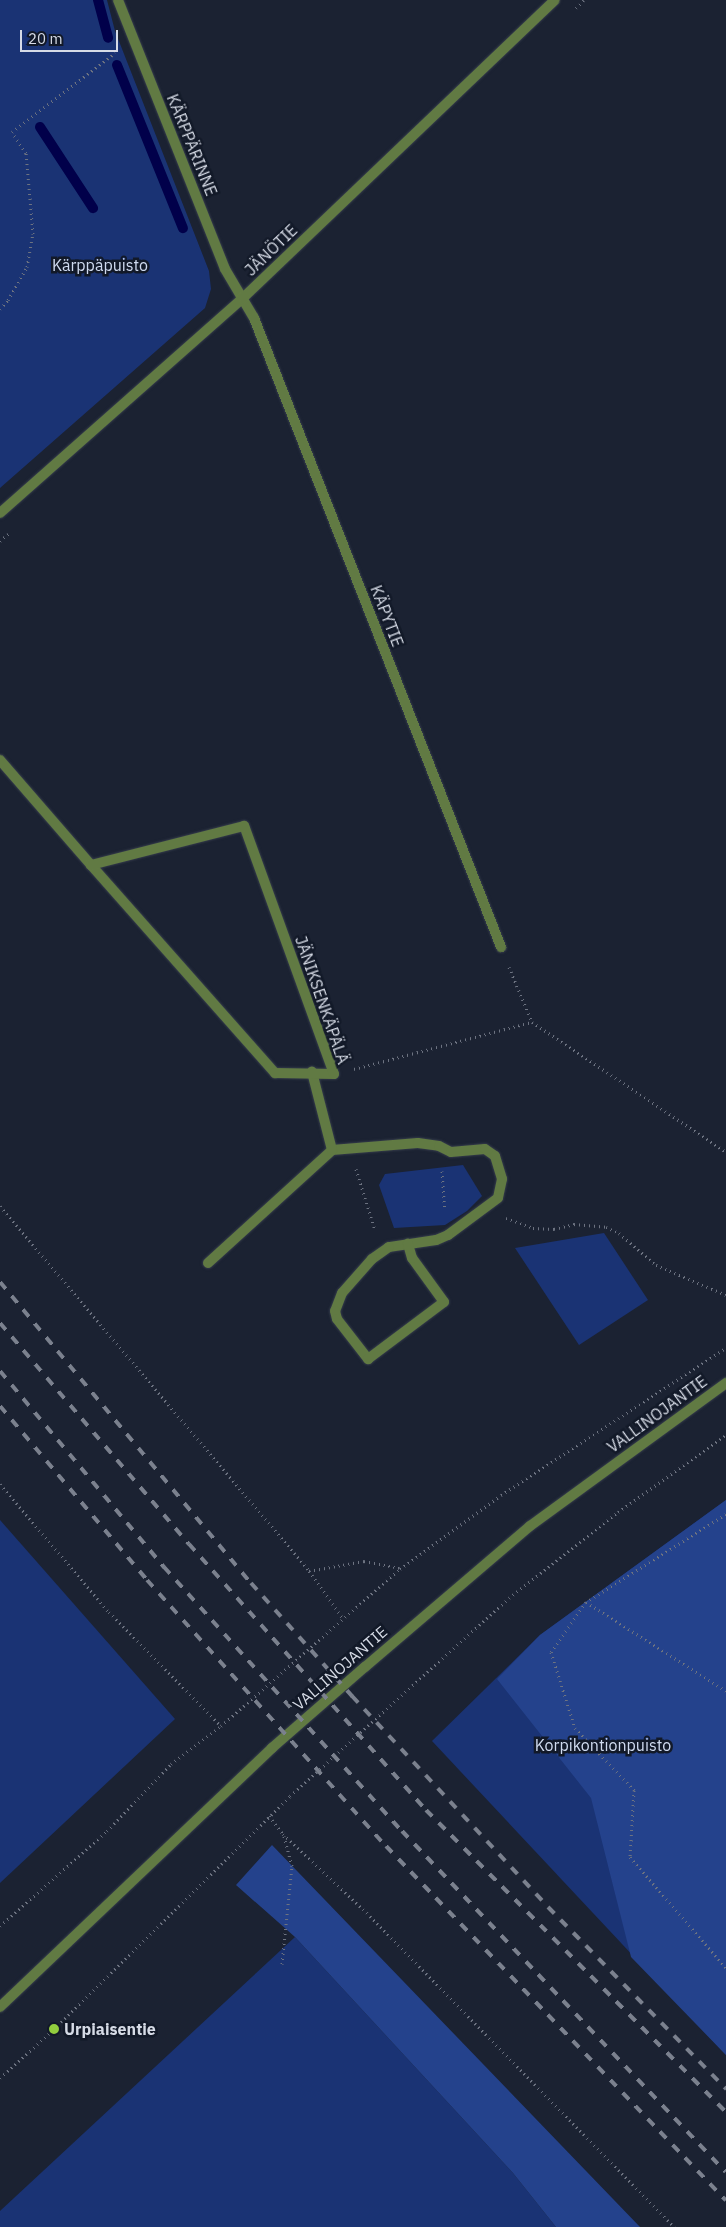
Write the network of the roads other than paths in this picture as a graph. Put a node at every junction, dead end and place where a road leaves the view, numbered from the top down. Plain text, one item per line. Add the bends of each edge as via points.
1 (118, 0) edge
2 (555, 0) edge
3 (243, 298) junction
4 (0, 513) edge
5 (0, 760) edge
6 (91, 865) junction
7 (501, 948) road end
8 (312, 1072) junction
9 (332, 1150) junction
10 (408, 1244) junction
11 (208, 1263) dead end
12 (726, 1383) edge
13 (0, 2007) edge

1 - 3 street, KÄRPPÄRINNE via 225,270
2 - 3 street, JÄNÖTIE
3 - 4 street, JÄNÖTIE
3 - 7 street, KÄPYTIE via 254,318
5 - 6 street, JÄNIKSENKÄPÄLÄ
6 - 8 street, JÄNIKSENKÄPÄLÄ via 275,1073
6 - 8 street, JÄNIKSENKÄPÄLÄ via 244,826 334,1074
8 - 9 street
9 - 10 street via 418,1143 439,1146 451,1152 485,1149 494,1156 502,1179 498,1198 448,1234
9 - 11 street
10 - 10 street via 389,1246 381,1252 355,1276 342,1293 335,1311 344,1330 368,1359 444,1302 412,1258
12 - 13 street, VALLINOJANTIE via 530,1526 365,1666 272,1748

